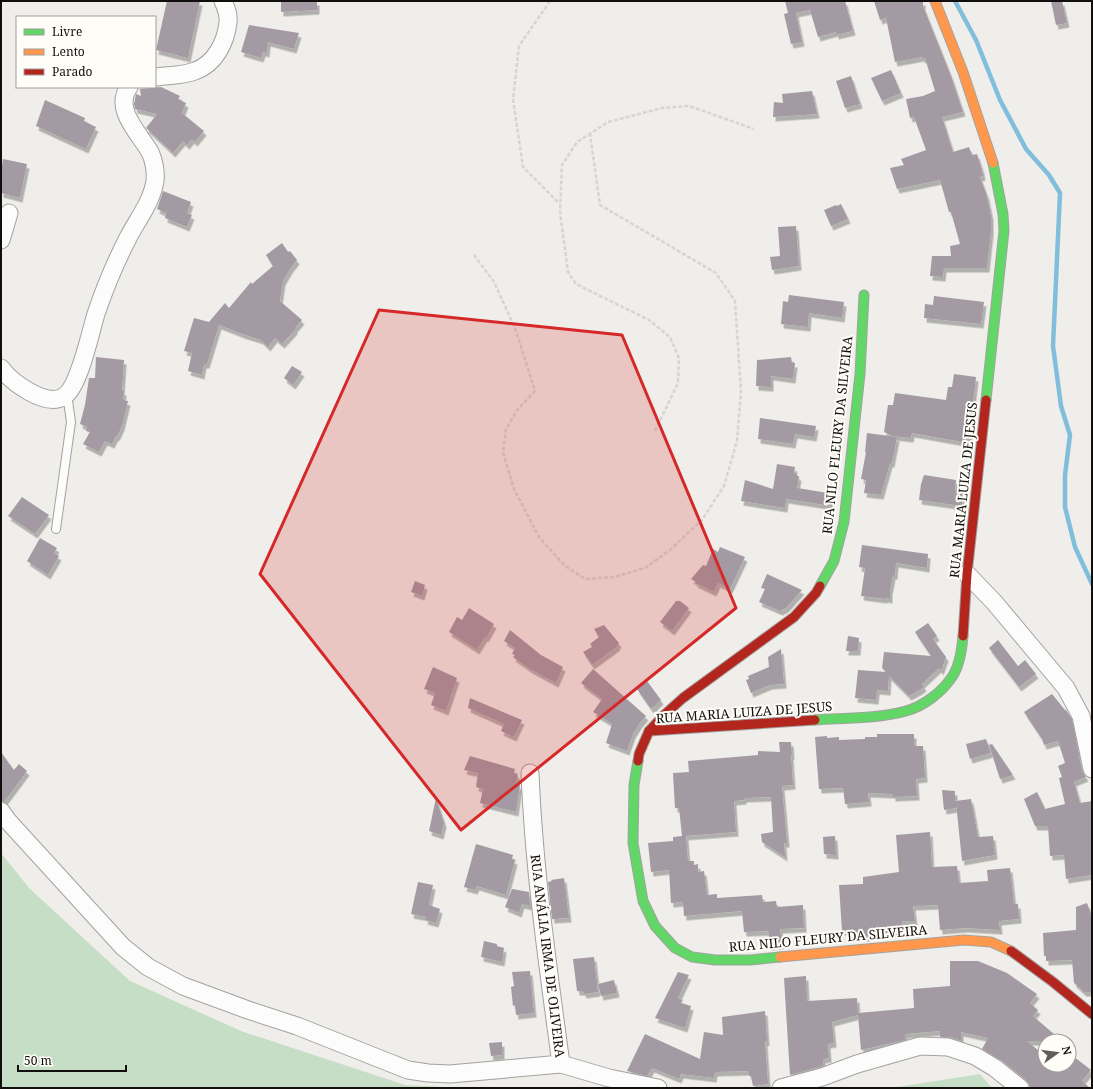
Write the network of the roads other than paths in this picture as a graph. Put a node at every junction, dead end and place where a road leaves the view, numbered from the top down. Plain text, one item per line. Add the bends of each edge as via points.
1 (223, 1) edge
2 (935, 1) edge
3 (156, 77) edge
4 (129, 88) edge
5 (9, 213) dead end
6 (1, 240) edge
7 (864, 295) dead end
8 (2, 374) edge
9 (67, 394) junction
10 (56, 529) dead end
11 (968, 574) junction
12 (1086, 719) edge
13 (649, 731) junction
14 (1092, 769) edge
15 (530, 773) dead end
16 (1, 811) edge
17 (1092, 1014) edge
18 (561, 1064) junction
19 (658, 1088) edge
20 (781, 1088) edge
21 (1020, 1088) edge

1 - 3 street via 228,22 225,36 214,59 196,71
2 - 11 street, RUA MARIA LUIZA DE JESUS via 963,72 994,167 1004,226
4 - 9 street via 125,94 124,107 132,126 150,153 155,170 155,182 151,196 116,264 96,314 73,388
5 - 6 street
7 - 13 street, RUA NILO FLEURY DA SILVEIRA via 860,374 845,514 834,561 816,593 794,617 683,698
8 - 9 street via 46,399 54,400
9 - 10 lane via 71,422
11 - 12 street via 1066,688
11 - 13 street, RUA MARIA LUIZA DE JESUS via 962,650 953,676 932,698 907,711 877,716
12 - 14 street
13 - 17 street, RUA NILO FLEURY DA SILVEIRA via 639,754 634,785 633,843 643,901 655,926 675,948 692,957 750,960 964,940 991,942 1013,952
15 - 18 street, RUA ANÁLIA IRMA DE OLIVEIRA via 538,884
16 - 18 street via 123,947 148,967 183,986 297,1026 408,1070 428,1074 450,1074
18 - 19 street, RUA ANÁLIA IRMA DE OLIVEIRA via 609,1078
20 - 21 street via 920,1046 948,1047 975,1056

